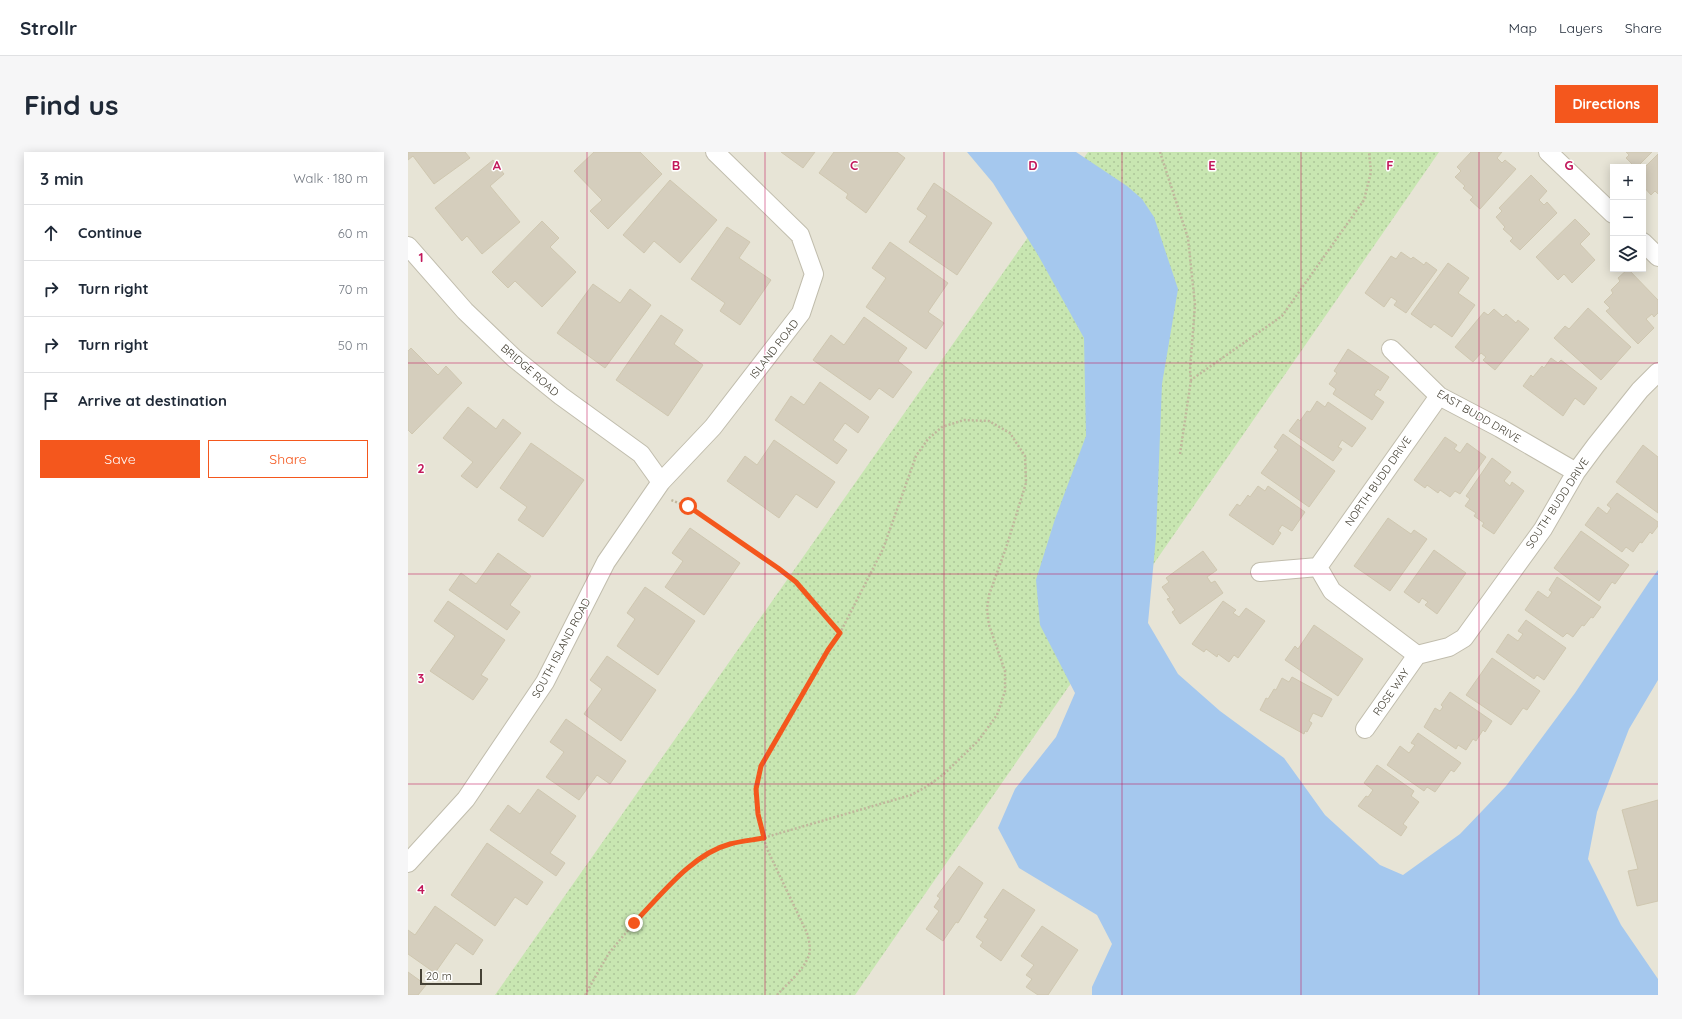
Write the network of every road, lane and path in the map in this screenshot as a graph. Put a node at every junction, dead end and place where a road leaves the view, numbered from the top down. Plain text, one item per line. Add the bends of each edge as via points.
1 (715, 152) edge
2 (1160, 152) edge
3 (1368, 152) edge
4 (1548, 152) edge
5 (1610, 211) edge
6 (1646, 245) edge
7 (408, 246) edge
8 (1658, 257) edge
9 (1390, 349) dead end
10 (1658, 372) edge
11 (1191, 380) junction
12 (1439, 396) junction
13 (1180, 454) dead end
14 (1576, 472) junction
15 (664, 490) junction
16 (1318, 567) junction
17 (1260, 572) dead end
18 (840, 633) junction
19 (1417, 655) junction
20 (1365, 729) dead end
21 (764, 838) junction
22 (408, 863) edge
23 (585, 995) edge
24 (777, 995) edge

1 - 15 street, ISLAND ROAD via 800,235 814,274 801,313
2 - 11 path via 1188,238 1195,305
3 - 11 path via 1371,172 1364,200 1282,316
4 - 5 street
6 - 8 street
7 - 15 street, BRIDGE ROAD via 465,311 514,358 641,454
9 - 12 street, EAST BUDD DRIVE
10 - 14 street, SOUTH BUDD DRIVE via 1640,390
11 - 13 path
12 - 14 street, EAST BUDD DRIVE
12 - 16 street, NORTH BUDD DRIVE
14 - 19 street, SOUTH BUDD DRIVE via 1543,529 1464,638 1449,647
15 - 18 path via 796,582
15 - 22 street, SOUTH ISLAND ROAD via 606,562 545,682 466,799
16 - 17 street
16 - 19 street via 1332,591
18 - 21 path via 761,766 756,789 758,814
18 - 21 path via 883,548 916,456 928,439 942,427 964,420 989,421 1010,434 1025,456 1026,483 989,595 987,609 989,625 1005,671 1005,691 997,715 978,741 926,788 911,795
19 - 20 street, ROSE WAY
21 - 23 path via 729,844 701,857 634,923 610,953
21 - 24 path via 807,933 810,946 809,956 800,970

